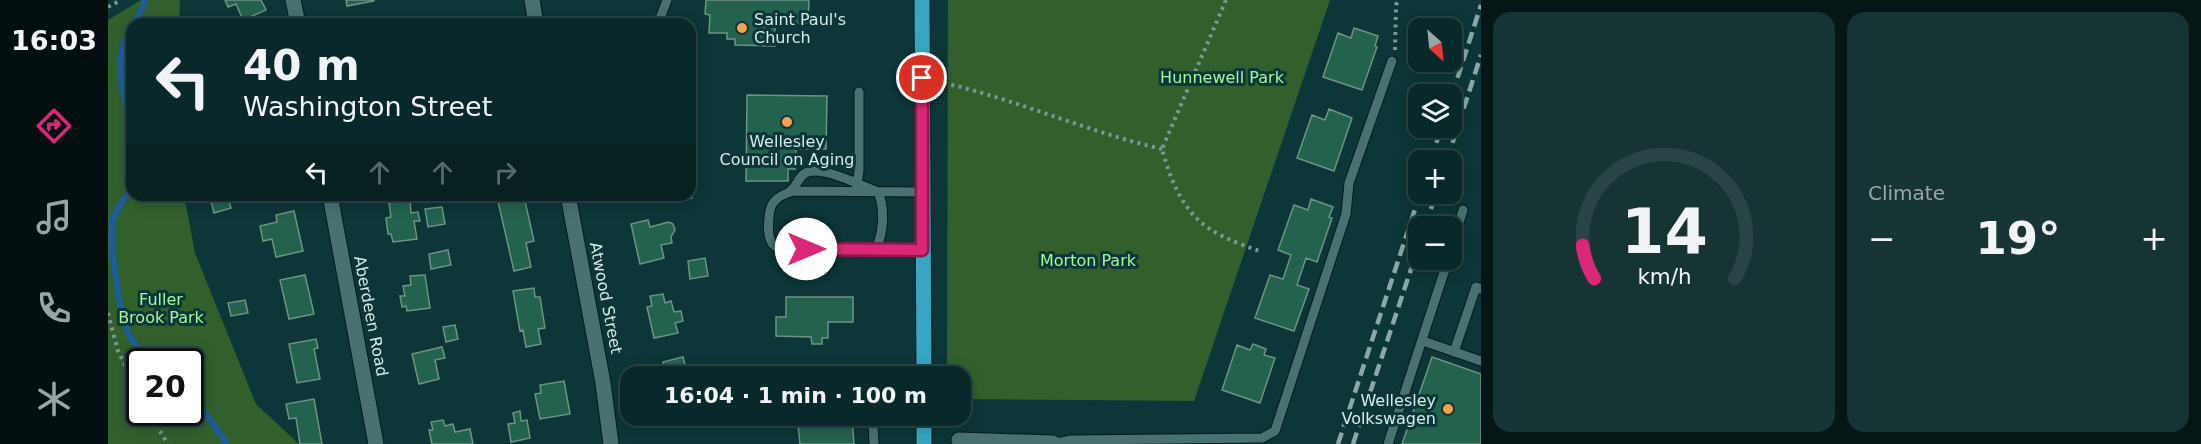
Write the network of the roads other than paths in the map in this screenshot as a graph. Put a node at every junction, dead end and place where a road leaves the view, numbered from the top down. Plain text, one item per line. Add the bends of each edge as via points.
1 (293, 0) edge
2 (531, 0) edge
3 (668, 0) edge
4 (922, 0) edge
5 (297, 18) edge
6 (535, 18) edge
7 (660, 18) edge
8 (1392, 61) road end
9 (859, 92) dead end
10 (857, 188) junction
11 (878, 192) junction
12 (922, 192) junction
13 (787, 193) junction
14 (331, 201) edge
15 (569, 201) edge
16 (1463, 210) dead end
17 (1461, 216) edge
18 (875, 250) junction
19 (922, 250) junction
20 (1445, 270) edge
21 (1481, 289) edge
22 (1423, 341) junction
23 (1454, 352) junction
24 (1481, 361) edge
25 (924, 366) edge
26 (873, 426) edge
27 (924, 426) edge
28 (959, 440) dead end
29 (376, 444) edge
30 (611, 444) edge
31 (874, 444) edge
32 (924, 444) edge
33 (1052, 444) edge
34 (1388, 444) edge

1 - 5 street
2 - 6 street
3 - 7 lane
4 - 12 main road
8 - 33 lane via 1349,183 1346,214 1275,431 1262,438 1071,440
9 - 10 lane
10 - 11 lane
10 - 13 lane
10 - 13 lane via 821,170 812,170 803,174
11 - 12 lane
11 - 18 lane via 882,222
12 - 19 main road
13 - 18 lane via 770,209 769,238 777,248
14 - 29 street, Aberdeen Road
15 - 30 street, Atwood Street
16 - 17 lane
18 - 19 lane
19 - 25 main road
20 - 22 lane
21 - 23 lane via 1476,287
22 - 23 lane
22 - 34 lane
23 - 24 lane
26 - 31 lane
27 - 32 main road
28 - 33 street

